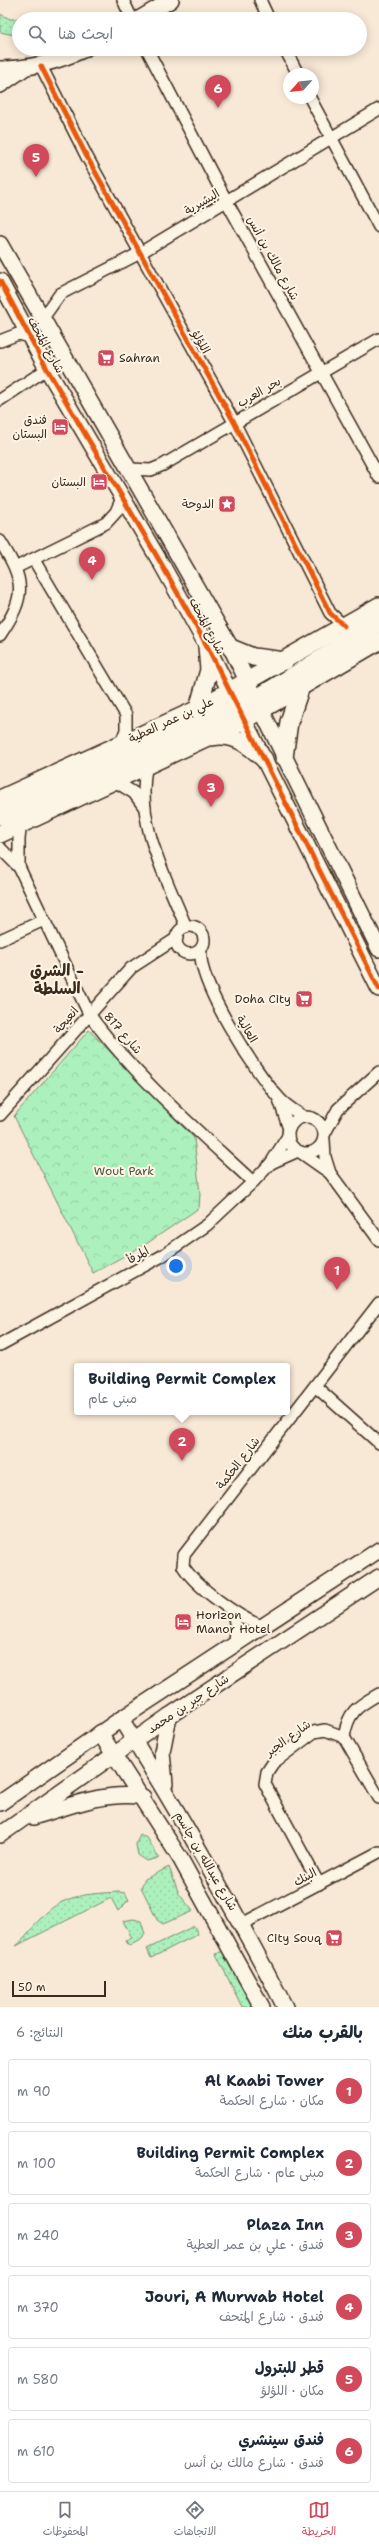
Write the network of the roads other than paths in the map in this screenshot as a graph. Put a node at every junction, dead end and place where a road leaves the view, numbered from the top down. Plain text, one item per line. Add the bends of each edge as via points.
1 (123, 0) edge
2 (171, 0) edge
3 (260, 0) edge
4 (129, 12) edge
5 (151, 12) edge
6 (266, 12) edge
7 (67, 56) edge
8 (151, 56) edge
9 (289, 56) edge
10 (41, 66) junction
11 (295, 68) edge
12 (0, 69) edge
13 (24, 70) junction
14 (0, 85) edge
15 (313, 104) edge
16 (379, 109) edge
17 (330, 137) junction
18 (228, 202) junction
19 (379, 227) edge
20 (0, 244) edge
21 (140, 253) junction
22 (0, 281) edge
23 (43, 318) junction
24 (30, 337) junction
25 (379, 339) edge
26 (0, 341) edge
27 (47, 369) junction
28 (320, 372) junction
29 (0, 400) edge
30 (234, 422) junction
31 (130, 469) junction
32 (379, 477) edge
33 (122, 498) junction
34 (0, 541) edge
35 (34, 560) junction
36 (17, 567) junction
37 (379, 606) edge
38 (379, 623) edge
39 (344, 626) junction
40 (0, 635) edge
41 (379, 641) edge
42 (207, 646) junction
43 (231, 648) junction
44 (285, 661) junction
45 (248, 681) junction
46 (300, 689) junction
47 (229, 692) junction
48 (260, 704) junction
49 (198, 709) junction
50 (241, 714) junction
51 (202, 740) junction
52 (121, 744) junction
53 (284, 756) junction
54 (264, 759) junction
55 (148, 763) junction
56 (113, 780) junction
57 (0, 799) edge
58 (145, 808) junction
59 (0, 816) edge
60 (22, 823) junction
61 (0, 834) edge
62 (0, 848) edge
63 (19, 867) junction
64 (44, 920) junction
65 (186, 927) junction
66 (177, 938) junction
67 (0, 940) edge
68 (379, 948) edge
69 (202, 949) junction
70 (159, 950) junction
71 (184, 952) junction
72 (202, 968) junction
73 (379, 989) edge
74 (89, 1014) junction
75 (379, 1072) edge
76 (279, 1098) junction
77 (338, 1109) junction
78 (1, 1111) edge
79 (306, 1117) junction
80 (288, 1132) junction
81 (324, 1137) junction
82 (299, 1152) junction
83 (271, 1163) junction
84 (330, 1173) junction
85 (253, 1182) junction
86 (379, 1240) edge
87 (379, 1303) edge
88 (0, 1345) edge
89 (315, 1386) junction
90 (379, 1443) edge
91 (379, 1550) edge
92 (379, 1577) edge
93 (233, 1612) junction
94 (262, 1626) junction
95 (235, 1644) junction
96 (379, 1694) edge
97 (169, 1716) junction
98 (121, 1719) junction
99 (100, 1733) junction
100 (344, 1737) junction
101 (134, 1740) junction
102 (114, 1756) junction
103 (169, 1796) junction
104 (143, 1797) junction
105 (379, 1798) edge
106 (0, 1803) edge
107 (21, 1821) junction
108 (0, 1835) edge
109 (379, 1852) edge
110 (319, 1884) junction
111 (242, 1924) junction
112 (262, 2007) edge
113 (285, 2007) edge

1 - 4 street
2 - 5 street
3 - 6 street
7 - 10 street
8 - 18 street, شارع مالك بن أنس
9 - 11 street
10 - 13 street
10 - 21 street, اللؤلؤ via 86,157
12 - 13 street
13 - 14 street
15 - 17 street
16 - 17 street, البشيرية
17 - 18 street, البشيرية
17 - 19 street
18 - 21 street, البشيرية
18 - 28 street, شارع مالك بن أنس
20 - 23 street, شارع المتحف
21 - 23 street, البشيرية via 60,294
21 - 30 street, اللؤلؤ
22 - 24 street, شارع المتحف
23 - 31 street, شارع المتحف
24 - 26 street via 18,334
24 - 27 street, شارع المتحف
25 - 28 street, بحر العرب
27 - 29 street
27 - 33 street, شارع المتحف
28 - 30 street, بحر العرب
28 - 32 street, شارع مالك بن أنس
30 - 31 street, بحر العرب via 158,468 142,471
30 - 39 street, اللؤلؤ via 330,613
31 - 43 street, شارع المتحف
33 - 35 street via 116,512 106,523
33 - 42 street, شارع المتحف
34 - 36 street
35 - 36 street
35 - 52 street via 126,715 126,730
36 - 40 street via 20,595 10,621
37 - 39 main road, علي بن عمر العطية
38 - 48 main road
39 - 44 main road, علي بن عمر العطية
41 - 46 main road
42 - 47 street, شارع المتحف
42 - 49 main road via 209,670
43 - 44 main road via 253,657
43 - 45 street, شارع المتحف
44 - 45 main road, علي بن عمر العطية
45 - 47 main road, علي بن عمر العطية
45 - 48 street, شارع المتحف
45 - 50 main road via 249,694
46 - 48 main road
46 - 53 main road via 289,722
47 - 49 main road, علي بن عمر العطية
47 - 50 street, شارع المتحف
48 - 50 main road
48 - 53 street, شارع المتحف
49 - 52 main road, علي بن عمر العطية
50 - 51 main road
50 - 54 street, شارع المتحف
50 - 59 main road
51 - 54 main road via 219,736 232,737 245,743
51 - 55 main road
52 - 57 main road, علي بن عمر العطية
53 - 68 street, شارع المتحف
54 - 73 street, شارع المتحف
55 - 56 main road
55 - 58 street via 143,781
56 - 58 street via 134,793
56 - 60 main road
58 - 65 street via 152,845
60 - 61 main road
60 - 63 street, شارع 817
62 - 63 street, شارع 817
63 - 64 street, شارع 817
64 - 67 street
64 - 74 street, شارع 817
65 - 66 street via 181,929
65 - 69 street via 195,927 202,934
66 - 70 street, انعيجة
66 - 71 street via 177,943
69 - 71 street via 192,954
69 - 72 street, العالية
70 - 71 street
70 - 74 street, انعيجة via 134,965
71 - 72 street, العالية
72 - 76 street, العالية via 217,1003 236,1036
74 - 78 street, انعيجة
74 - 85 street, شارع 817 via 104,1035 187,1121
75 - 77 street
76 - 79 street, العالية
76 - 80 street, العالية
77 - 79 street
77 - 81 street
79 - 80 street via 292,1123
79 - 81 street via 319,1122
80 - 82 street via 293,1147
80 - 83 street, المرفأ
81 - 82 street via 314,1151
81 - 84 street via 325,1157
82 - 83 street, المرفأ
82 - 84 street
83 - 85 street, المرفأ
84 - 86 street
85 - 88 street, المرفأ via 207,1224 162,1256
87 - 89 street, شارع الحكمة
89 - 90 street
89 - 93 street, شارع الحكمة via 187,1550 182,1560 190,1575
91 - 94 street, شارع جبر بن محمد
92 - 97 street, شارع جبر بن محمد
93 - 94 street
93 - 95 street
94 - 95 street, شارع جبر بن محمد
95 - 98 street, شارع جبر بن محمد
96 - 100 street via 355,1708 347,1722
97 - 101 street, شارع جبر بن محمد
97 - 103 street via 162,1752
98 - 99 street, شارع جبر بن محمد
98 - 101 street, شارع عبدالله بن جاسم
99 - 102 street, شارع عبدالله بن جاسم
99 - 106 street, شارع جبر بن محمد
100 - 105 street
100 - 110 street, شارع الجبر via 331,1730 314,1732 273,1763 266,1777 269,1792
101 - 102 street, شارع جبر بن محمد
101 - 103 street, شارع عبدالله بن جاسم
102 - 104 street, شارع عبدالله بن جاسم
102 - 107 street, شارع جبر بن محمد
103 - 111 street, شارع عبدالله بن جاسم
104 - 107 street via 107,1797
104 - 112 street, شارع عبدالله بن جاسم via 182,1861
107 - 108 street, شارع جبر بن محمد
109 - 110 street, البنك
110 - 111 street, البنك
111 - 113 street, شارع عبدالله بن جاسم

